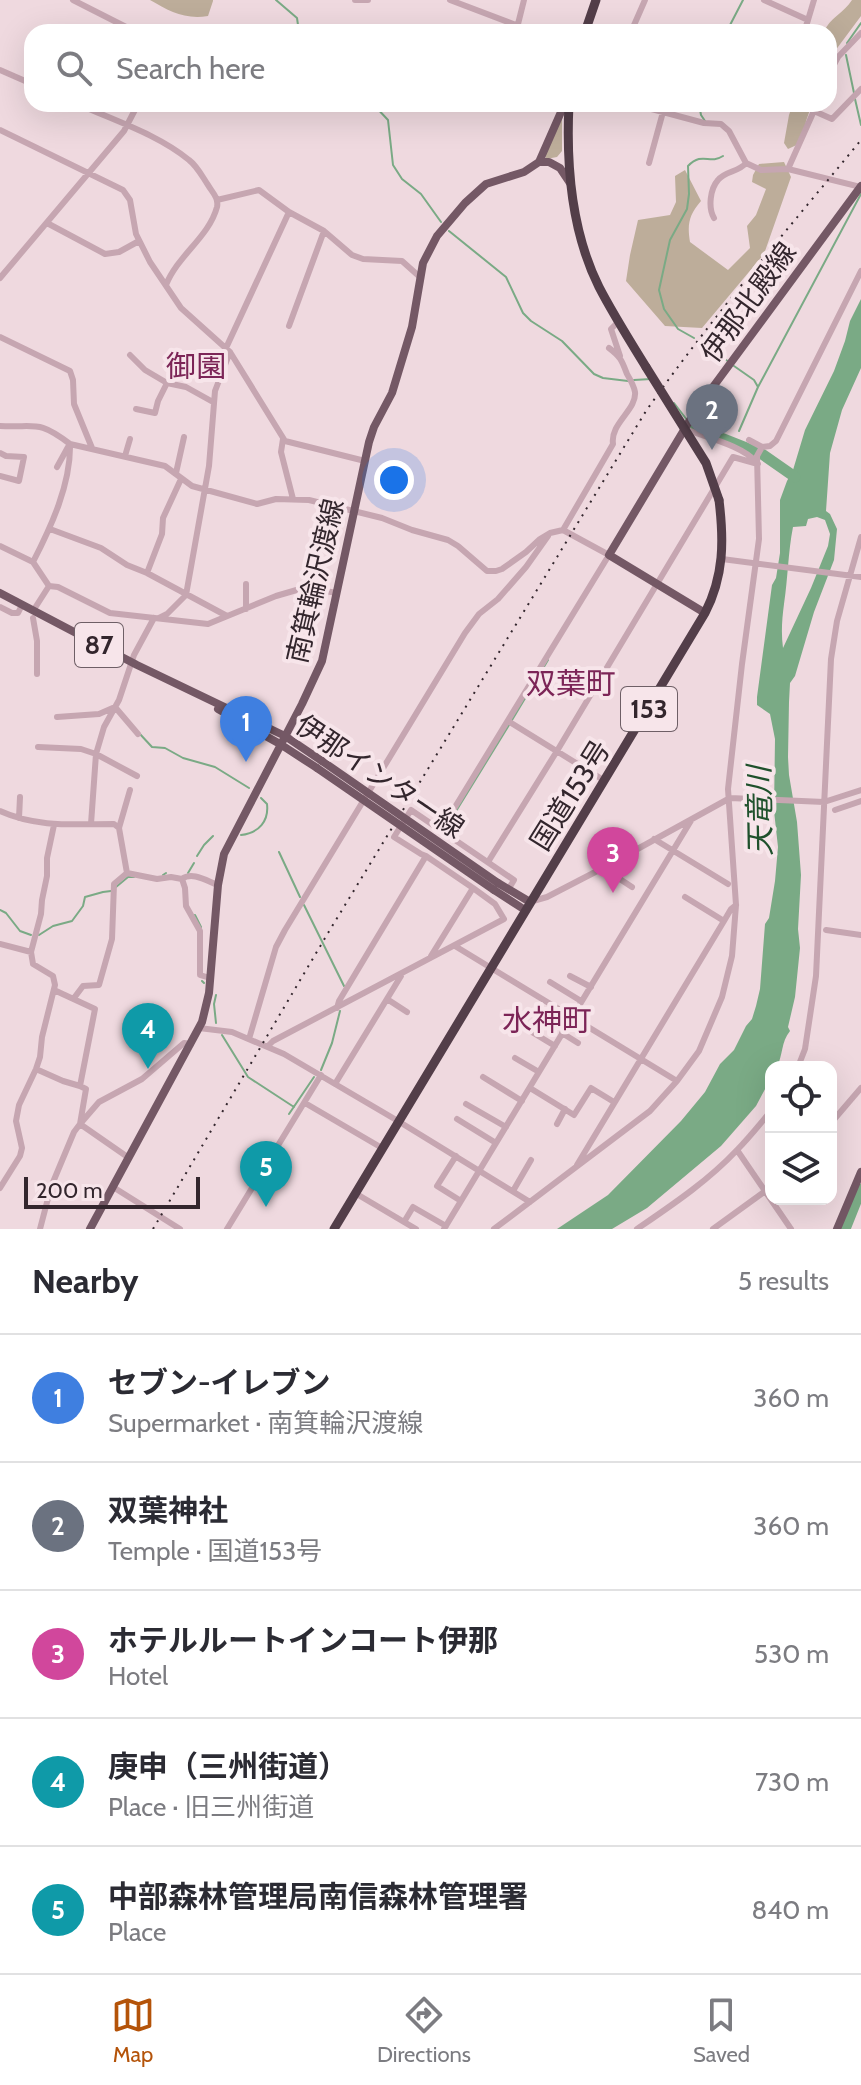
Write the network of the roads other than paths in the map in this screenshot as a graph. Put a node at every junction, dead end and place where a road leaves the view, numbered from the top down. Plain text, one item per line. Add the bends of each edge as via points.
1 (73, 0) edge
2 (355, 0) edge
3 (368, 0) edge
4 (450, 0) edge
5 (524, 0) edge
6 (596, 0) edge
7 (645, 0) edge
8 (764, 0) edge
9 (814, 0) edge
10 (808, 20) junction
11 (120, 24) edge
12 (507, 24) edge
13 (517, 24) edge
14 (588, 24) edge
15 (634, 24) edge
16 (807, 24) edge
17 (861, 33) edge
18 (837, 59) edge
19 (0, 70) edge
20 (24, 80) edge
21 (856, 94) edge
22 (96, 112) edge
23 (134, 112) edge
24 (561, 112) edge
25 (568, 112) edge
26 (663, 112) joint
27 (813, 112) edge
28 (821, 112) edge
29 (128, 126) junction
30 (0, 130) edge
31 (568, 151) junction
32 (544, 162) junction
33 (649, 163) dead end
34 (746, 163) junction
35 (788, 169) junction
36 (88, 173) junction
37 (571, 184) junction
38 (861, 187) edge
39 (217, 200) junction
40 (289, 212) junction
41 (714, 218) dead end
42 (47, 223) junction
43 (324, 231) junction
44 (139, 241) junction
45 (861, 271) edge
46 (0, 278) edge
47 (421, 278) junction
48 (166, 285) junction
49 (618, 322) junction
50 (289, 326) dead end
51 (0, 337) edge
52 (609, 348) dead end
53 (228, 350) junction
54 (130, 355) dead end
55 (620, 356) junction
56 (167, 383) junction
57 (213, 402) junction
58 (136, 409) dead end
59 (687, 425) junction
60 (0, 426) edge
61 (184, 437) dead end
62 (130, 439) dead end
63 (283, 439) junction
64 (749, 440) dead end
65 (70, 444) junction
66 (762, 447) junction
67 (92, 448) junction
68 (0, 453) edge
69 (125, 456) junction
70 (757, 460) junction
71 (365, 461) junction
72 (57, 467) dead end
73 (0, 476) edge
74 (179, 476) junction
75 (205, 488) junction
76 (293, 499) junction
77 (354, 512) junction
78 (50, 529) junction
79 (563, 530) junction
80 (550, 533) junction
81 (861, 537) edge
82 (0, 546) edge
83 (609, 555) junction
84 (722, 559) junction
85 (33, 562) junction
86 (758, 563) junction
87 (147, 573) junction
88 (848, 575) junction
89 (861, 577) edge
90 (656, 583) junction
91 (246, 584) dead end
92 (49, 586) junction
93 (0, 593) edge
94 (337, 593) junction
95 (186, 595) junction
96 (22, 605) junction
97 (0, 607) edge
98 (246, 609) junction
99 (705, 613) junction
100 (33, 614) junction
101 (227, 616) junction
102 (157, 618) junction
103 (131, 662) junction
104 (37, 674) dead end
105 (115, 707) junction
106 (57, 717) dead end
107 (509, 722) junction
108 (138, 734) dead end
109 (282, 740) junction
110 (38, 747) dead end
111 (557, 751) junction
112 (96, 754) junction
113 (137, 776) dead end
114 (605, 781) junction
115 (130, 790) dead end
116 (861, 790) edge
117 (20, 797) dead end
118 (734, 798) junction
119 (861, 801) edge
120 (822, 802) junction
121 (835, 810) dead end
122 (0, 811) edge
123 (19, 818) junction
124 (692, 819) junction
125 (91, 824) junction
126 (54, 825) junction
127 (119, 828) junction
128 (441, 830) junction
129 (654, 839) junction
130 (673, 851) junction
131 (426, 856) junction
132 (488, 862) junction
133 (603, 868) junction
134 (127, 873) junction
135 (182, 879) junction
136 (728, 884) dead end
137 (218, 885) junction
138 (632, 887) dead end
139 (473, 888) junction
140 (505, 893) junction
141 (685, 897) dead end
142 (736, 905) junction
143 (496, 906) junction
144 (528, 906) junction
145 (724, 921) junction
146 (826, 930) dead end
147 (861, 935) edge
148 (0, 944) edge
149 (455, 946) junction
150 (31, 952) junction
151 (430, 959) junction
152 (491, 968) junction
153 (403, 973) junction
154 (570, 976) dead end
155 (210, 978) junction
156 (550, 982) dead end
157 (591, 987) junction
158 (54, 990) junction
159 (74, 998) junction
160 (387, 999) junction
161 (581, 1001) junction
162 (337, 1008) junction
163 (407, 1012) dead end
164 (572, 1017) junction
165 (517, 1023) dead end
166 (199, 1028) junction
167 (562, 1033) junction
168 (249, 1039) junction
169 (578, 1043) dead end
170 (191, 1044) junction
171 (268, 1046) junction
172 (555, 1046) junction
173 (515, 1058) dead end
174 (640, 1059) junction
175 (800, 1061) edge
176 (36, 1069) junction
177 (539, 1072) junction
178 (321, 1075) junction
179 (483, 1077) dead end
180 (677, 1081) junction
181 (335, 1084) junction
182 (80, 1086) junction
183 (530, 1088) junction
184 (861, 1090) edge
185 (522, 1101) junction
186 (614, 1102) junction
187 (305, 1103) junction
188 (466, 1104) dead end
189 (565, 1109) junction
190 (837, 1116) edge
191 (765, 1118) edge
192 (457, 1119) dead end
193 (398, 1121) junction
194 (80, 1124) junction
195 (557, 1124) dead end
196 (506, 1127) junction
197 (496, 1143) junction
198 (382, 1148) junction
199 (737, 1150) junction
200 (456, 1156) junction
201 (129, 1158) junction
202 (531, 1160) dead end
203 (576, 1167) junction
204 (479, 1170) junction
205 (861, 1172) edge
206 (765, 1185) edge
207 (113, 1187) junction
208 (0, 1188) edge
209 (513, 1191) junction
210 (765, 1191) edge
211 (355, 1193) junction
212 (461, 1201) junction
213 (530, 1202) junction
214 (777, 1205) edge
215 (404, 1222) junction
216 (175, 1228) edge
217 (445, 1228) edge
218 (40, 1229) edge
219 (90, 1229) edge
220 (227, 1229) edge
221 (334, 1229) edge
222 (416, 1229) edge
223 (494, 1229) edge
224 (637, 1229) edge
225 (713, 1229) edge
226 (791, 1229) edge
227 (837, 1229) edge

1 - 11 street
2 - 3 street
4 - 12 street
5 - 13 street
6 - 14 highway
7 - 15 street
8 - 10 street
9 - 10 street
10 - 16 street
17 - 18 street
19 - 20 street
21 - 28 street via 832,119
22 - 29 street
23 - 29 street
24 - 32 main road
25 - 31 highway, 153
26 - 33 street
26 - 34 street via 724,126
27 - 35 street
29 - 36 street
29 - 39 street via 189,160
30 - 36 street
31 - 32 main road, 南箕輪沢渡線
31 - 37 highway, 153
32 - 37 main road via 560,168
32 - 47 main road, 南箕輪沢渡線 via 486,184 465,203 433,241
34 - 35 street via 761,170
34 - 41 street via 716,182 709,204
35 - 38 street
36 - 42 street
36 - 44 street via 123,190
37 - 49 highway, 153 via 583,243
38 - 59 main road, 伊那北殿線
39 - 40 street via 259,190
39 - 48 street via 208,228
40 - 43 street
40 - 53 street
42 - 44 street via 105,254
42 - 46 street
43 - 47 street via 352,255 402,261
43 - 50 street
44 - 48 street
45 - 66 street via 776,441
47 - 71 main road, 南箕輪沢渡線 via 398,374
48 - 53 street via 181,308
49 - 55 street via 611,329
49 - 84 highway, 国道153号 / 153, bridge via 706,463 719,500
51 - 67 street via 70,371 74,404
52 - 55 street
53 - 57 street
53 - 63 street
54 - 56 street
55 - 79 street via 634,399
56 - 57 street
56 - 58 street via 155,413
57 - 75 street
59 - 70 street
59 - 83 main road, 伊那北殿線
60 - 65 street via 39,425
61 - 74 street
62 - 69 street
63 - 71 street
63 - 76 street via 281,452
64 - 66 street
65 - 67 street
65 - 72 street
65 - 78 street via 70,463
66 - 70 street
67 - 69 street
68 - 73 street via 24,457 19,481
69 - 74 street via 165,466
70 - 86 street
70 - 90 street via 733,457
71 - 77 main road, 南箕輪沢渡線
74 - 75 street
74 - 87 street
75 - 76 street via 257,504
75 - 95 street
76 - 77 street
77 - 80 street via 448,540 487,571 509,565
77 - 94 main road, 南箕輪沢渡線
78 - 85 street
78 - 87 street
79 - 80 street
79 - 83 street
80 - 168 street via 465,633 285,930
81 - 88 street
82 - 85 street
83 - 90 main road
83 - 107 street
84 - 86 street
84 - 99 highway, 国道153号 / 153
85 - 92 street
86 - 88 street
86 - 118 street via 731,758 728,789
87 - 95 street
88 - 89 street
88 - 120 street via 831,659
90 - 99 main road
90 - 111 street
91 - 98 street
92 - 100 street
92 - 102 street via 110,613
93 - 96 main road, 伊那インター線 / 87
94 - 98 street via 300,589
94 - 109 main road, 南箕輪沢渡線 via 322,661
95 - 101 street
95 - 102 street
96 - 97 street via 18,613
96 - 100 main road, 伊那インター線 / 87
98 - 101 street
99 - 114 highway, 国道153号 / 153
100 - 103 main road, 伊那インター線 / 87
100 - 104 street
101 - 102 street via 208,624
102 - 103 street
103 - 105 street
103 - 109 main road, 伊那インター線 / 87
105 - 106 street via 99,714
105 - 108 street
105 - 112 street
107 - 111 street
107 - 128 street
109 - 137 main road, 南箕輪沢渡線 via 228,844
109 - 140 main road, 伊那インター線 / 87, bridge
110 - 112 street
111 - 114 street
111 - 132 street
112 - 113 street
112 - 125 street
114 - 144 highway, 国道153号 / 153
115 - 127 street
116 - 120 street
117 - 123 street
118 - 120 street
118 - 124 street
118 - 142 street
119 - 121 street
120 - 175 street via 816,976
122 - 123 street
123 - 126 street
124 - 129 street
124 - 130 street
125 - 126 street
125 - 127 street
126 - 150 street
127 - 134 street
128 - 131 street via 411,810 394,837
128 - 132 street
129 - 130 street
129 - 133 street
130 - 136 street
130 - 157 street
131 - 139 street
131 - 162 street
132 - 140 street via 514,880
133 - 138 street
133 - 144 street
134 - 135 street
134 - 159 street via 114,884 112,939 99,985 83,986
135 - 137 street via 192,876
135 - 155 street via 186,906 200,931 200,975
137 - 155 main road, 南箕輪沢渡線
139 - 143 street
139 - 151 street
140 - 143 street
140 - 144 main road, 伊那インター線 / 87
141 - 145 street
142 - 145 street
142 - 180 street via 722,997 699,1051
143 - 149 street via 504,919
144 - 152 highway, 国道153号 / 153
145 - 174 street
146 - 147 street
148 - 150 street
149 - 151 street
149 - 152 street
150 - 158 street via 33,964 53,976
151 - 153 street
152 - 164 street
152 - 193 highway, 国道153号 / 153
153 - 160 street
153 - 162 street
154 - 157 street
155 - 166 main road, 南箕輪沢渡線
156 - 161 street
157 - 161 street
158 - 159 street
158 - 176 street
159 - 182 street via 96,1007
160 - 163 street
160 - 181 street
161 - 164 street
162 - 171 street
164 - 167 street
164 - 174 street
165 - 172 street
166 - 168 street
166 - 170 main road, 南箕輪沢渡線
167 - 169 street
167 - 172 street
168 - 171 street
170 - 194 street via 184,1043 142,1079 99,1102
170 - 201 main road, 南箕輪沢渡線
171 - 178 street
172 - 177 street
173 - 177 street
174 - 180 street
174 - 186 street
176 - 182 street
176 - 208 street via 16,1121 20,1156
177 - 183 street
178 - 181 street
178 - 187 street
179 - 185 street
180 - 203 street via 650,1111
181 - 193 street
182 - 194 street via 86,1089
183 - 185 street
183 - 189 street
184 - 190 street
185 - 196 street
186 - 189 street via 591,1088 574,1115
186 - 203 street
187 - 198 street
187 - 220 street
188 - 196 street
189 - 195 street
191 - 199 street
192 - 197 street
193 - 198 highway, 国道153号 / 153
193 - 200 street
194 - 201 street
194 - 218 street via 51,1187
196 - 197 street
197 - 204 street
198 - 211 highway, 国道153号 / 153
199 - 206 street
199 - 224 street via 692,1191
200 - 204 street
200 - 212 street via 437,1186
201 - 207 main road, 南箕輪沢渡線
202 - 209 street
203 - 213 street
204 - 209 street
204 - 212 street
205 - 227 main road
207 - 216 street
207 - 219 main road, 南箕輪沢渡線
209 - 213 street
210 - 225 street
211 - 215 street
211 - 221 highway, 国道153号 / 153
212 - 217 street
213 - 223 street
214 - 226 street
215 - 217 street via 413,1207
215 - 222 street

